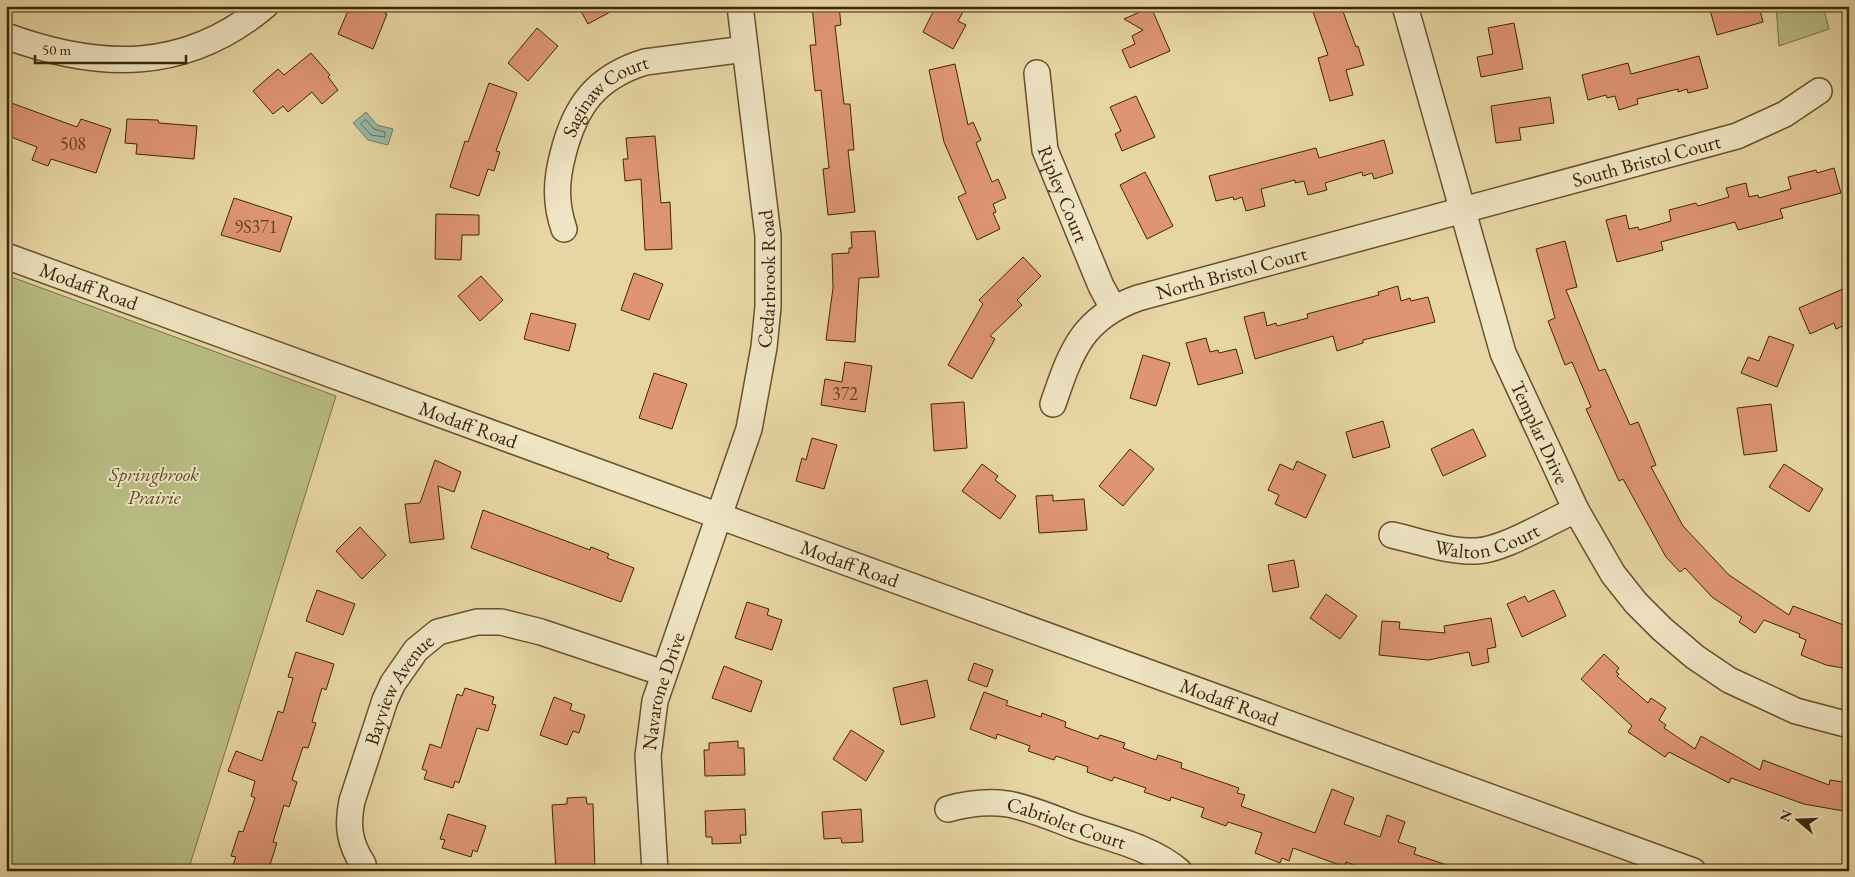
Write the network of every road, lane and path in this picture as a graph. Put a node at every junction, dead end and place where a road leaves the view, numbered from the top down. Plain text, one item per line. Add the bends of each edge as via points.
1 (265, 6) edge
2 (740, 6) edge
3 (1405, 6) edge
4 (6, 36) edge
5 (745, 50) junction
6 (1037, 73) dead end
7 (1819, 90) dead end
8 (1463, 212) junction
9 (564, 229) dead end
10 (6, 256) edge
11 (1113, 308) junction
12 (1053, 404) dead end
13 (1576, 510) junction
14 (719, 516) junction
15 (1392, 535) dead end
16 (663, 673) junction
17 (1849, 726) edge
18 (948, 809) dead end
19 (363, 864) dead end
20 (655, 871) edge
21 (1179, 871) edge
22 (1693, 871) edge

1 - 4 street via 218,37 194,47 142,59 76,57
2 - 5 street, Cedarbrook Road
3 - 8 street, Templar Drive
5 - 9 street, Saginaw Court via 645,62 629,67 598,87 585,100 570,128 558,173 556,197
5 - 14 street, Cedarbrook Road via 768,236 768,307 763,356 749,430
6 - 11 street, Ripley Court via 1045,150
7 - 8 street, South Bristol Court via 1785,114 1737,136
8 - 11 street, North Bristol Court via 1138,298
8 - 13 street, Templar Drive via 1503,353
10 - 14 street, Modaff Road
11 - 12 street, North Bristol Court via 1089,328 1075,346
13 - 15 street, Walton Court via 1498,547 1478,551 1452,549
13 - 17 street, Templar Drive via 1613,574 1636,603 1695,657 1729,680 1770,701 1796,712
14 - 16 street, Navarone Drive
14 - 22 street, Modaff Road
16 - 19 street, Bayview Avenue via 501,622 477,622 438,632 416,650 393,683 352,801 349,834
16 - 20 street, Navarone Drive via 655,701 648,756
18 - 21 street, Cabriolet Court via 986,802 1010,804 1138,849

